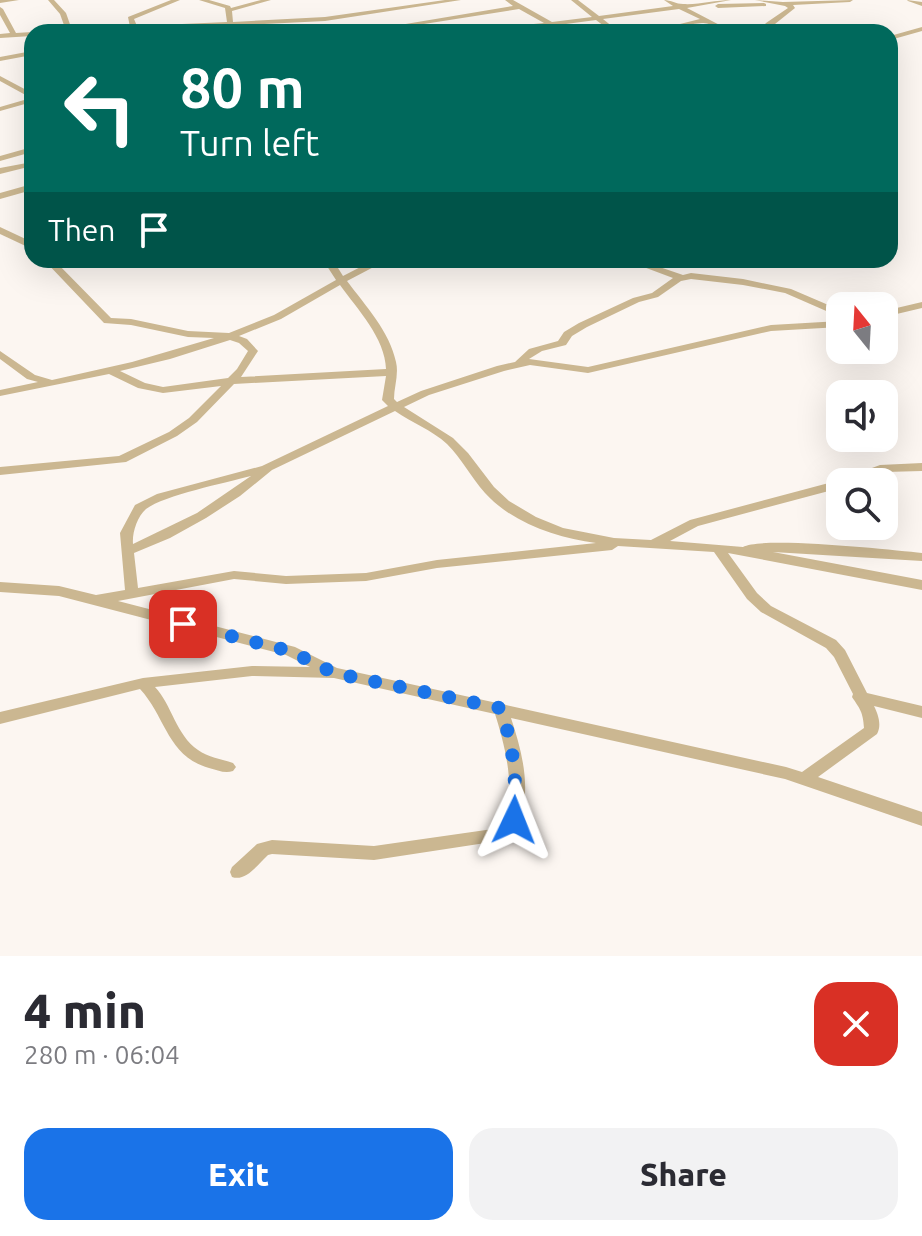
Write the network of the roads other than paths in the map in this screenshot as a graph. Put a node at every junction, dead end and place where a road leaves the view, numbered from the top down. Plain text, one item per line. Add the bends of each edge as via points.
1 (16, 0) edge
2 (51, 0) edge
3 (177, 0) edge
4 (202, 0) edge
5 (268, 0) edge
6 (387, 0) edge
7 (424, 0) edge
8 (458, 0) edge
9 (508, 0) edge
10 (574, 0) edge
11 (667, 0) edge
12 (728, 0) edge
13 (758, 0) edge
14 (850, 0) edge
15 (910, 0) edge
16 (0, 1) edge
17 (433, 4) junction
18 (785, 4) junction
19 (922, 4) edge
20 (714, 6) dead end
21 (517, 7) junction
22 (681, 7) junction
23 (0, 9) edge
24 (230, 10) junction
25 (401, 10) junction
26 (458, 17) junction
27 (595, 19) junction
28 (706, 20) junction
29 (278, 21) junction
30 (232, 23) junction
31 (68, 24) edge
32 (132, 24) edge
33 (213, 24) edge
34 (281, 24) edge
35 (420, 24) edge
36 (471, 24) edge
37 (551, 24) joint
38 (603, 24) edge
39 (688, 24) edge
40 (714, 24) edge
41 (767, 24) edge
42 (922, 29) edge
43 (24, 34) edge
44 (14, 35) junction
45 (0, 36) edge
46 (898, 36) edge
47 (24, 56) edge
48 (0, 59) edge
49 (0, 78) edge
50 (24, 93) edge
51 (24, 101) edge
52 (0, 109) edge
53 (24, 152) edge
54 (0, 159) edge
55 (24, 166) edge
56 (0, 171) edge
57 (24, 189) edge
58 (0, 196) edge
59 (0, 230) edge
60 (24, 242) edge
61 (57, 268) edge
62 (332, 268) edge
63 (367, 268) edge
64 (654, 268) edge
65 (683, 278) junction
66 (340, 282) junction
67 (922, 305) edge
68 (826, 308) edge
69 (898, 311) edge
70 (826, 325) edge
71 (228, 336) junction
72 (0, 355) edge
73 (519, 364) junction
74 (109, 370) junction
75 (391, 372) junction
76 (231, 381) junction
77 (52, 383) junction
78 (0, 393) edge
79 (398, 407) junction
80 (268, 467) junction
81 (922, 467) edge
82 (884, 468) edge
83 (0, 471) edge
84 (826, 487) edge
85 (622, 545) junction
86 (653, 545) junction
87 (724, 548) junction
88 (128, 551) junction
89 (922, 557) edge
90 (922, 585) edge
91 (0, 587) edge
92 (132, 594) junction
93 (96, 600) junction
94 (334, 673) junction
95 (143, 683) junction
96 (859, 697) junction
97 (500, 708) junction
98 (922, 712) edge
99 (0, 718) edge
100 (228, 767) dead end
101 (804, 779) junction
102 (922, 819) edge
103 (238, 872) dead end

1 - 16 street
2 - 31 street
3 - 32 street via 130,18
4 - 24 street
5 - 24 street
6 - 25 street
7 - 17 street
8 - 17 street
9 - 21 street
10 - 27 street
11 - 22 street
12 - 22 street
13 - 18 street
14 - 18 street
15 - 19 street
17 - 25 street
18 - 20 street
18 - 41 street via 792,8 788,13
21 - 26 street
21 - 37 street
22 - 27 street
22 - 28 street
23 - 44 street
24 - 30 street
25 - 29 street
26 - 35 street
26 - 36 street
27 - 37 street
27 - 38 street
28 - 39 street
28 - 40 street
29 - 30 street
29 - 34 street
30 - 33 street
42 - 46 street
43 - 44 street
44 - 45 street
47 - 48 street
49 - 50 street
51 - 52 street
53 - 54 street
55 - 56 street
57 - 58 street
59 - 60 street
61 - 71 street via 108,321
62 - 66 street
63 - 66 street
64 - 65 street
65 - 68 street via 776,288
65 - 73 street via 583,325 562,343 535,350
66 - 71 street via 288,312
66 - 75 street via 377,330
67 - 69 street
70 - 73 street via 771,328 588,370
71 - 74 street
71 - 76 street via 253,351
72 - 77 street via 31,377
73 - 79 street via 448,384
74 - 76 street via 163,390
74 - 77 street
75 - 76 street
75 - 79 street via 387,396
76 - 83 street via 193,420 122,459
77 - 78 street
79 - 80 street
79 - 85 street via 466,456 488,490 506,505 566,534
80 - 88 street via 200,516
80 - 88 street via 146,502 126,533
81 - 82 street
84 - 86 street via 694,523
85 - 86 street
85 - 92 street via 437,564 366,577 286,580 234,575
86 - 87 street
87 - 89 street
87 - 90 street
87 - 96 street via 752,596 766,609 831,644
88 - 92 street
91 - 93 street
92 - 93 street
93 - 94 street via 262,643
94 - 95 street via 252,671
94 - 97 street
95 - 99 street
95 - 100 street via 155,694 179,745
96 - 98 street
96 - 101 street via 871,715 872,730
97 - 101 street
97 - 103 street via 511,738 516,795 514,820 505,834 374,853 272,847
101 - 102 street

